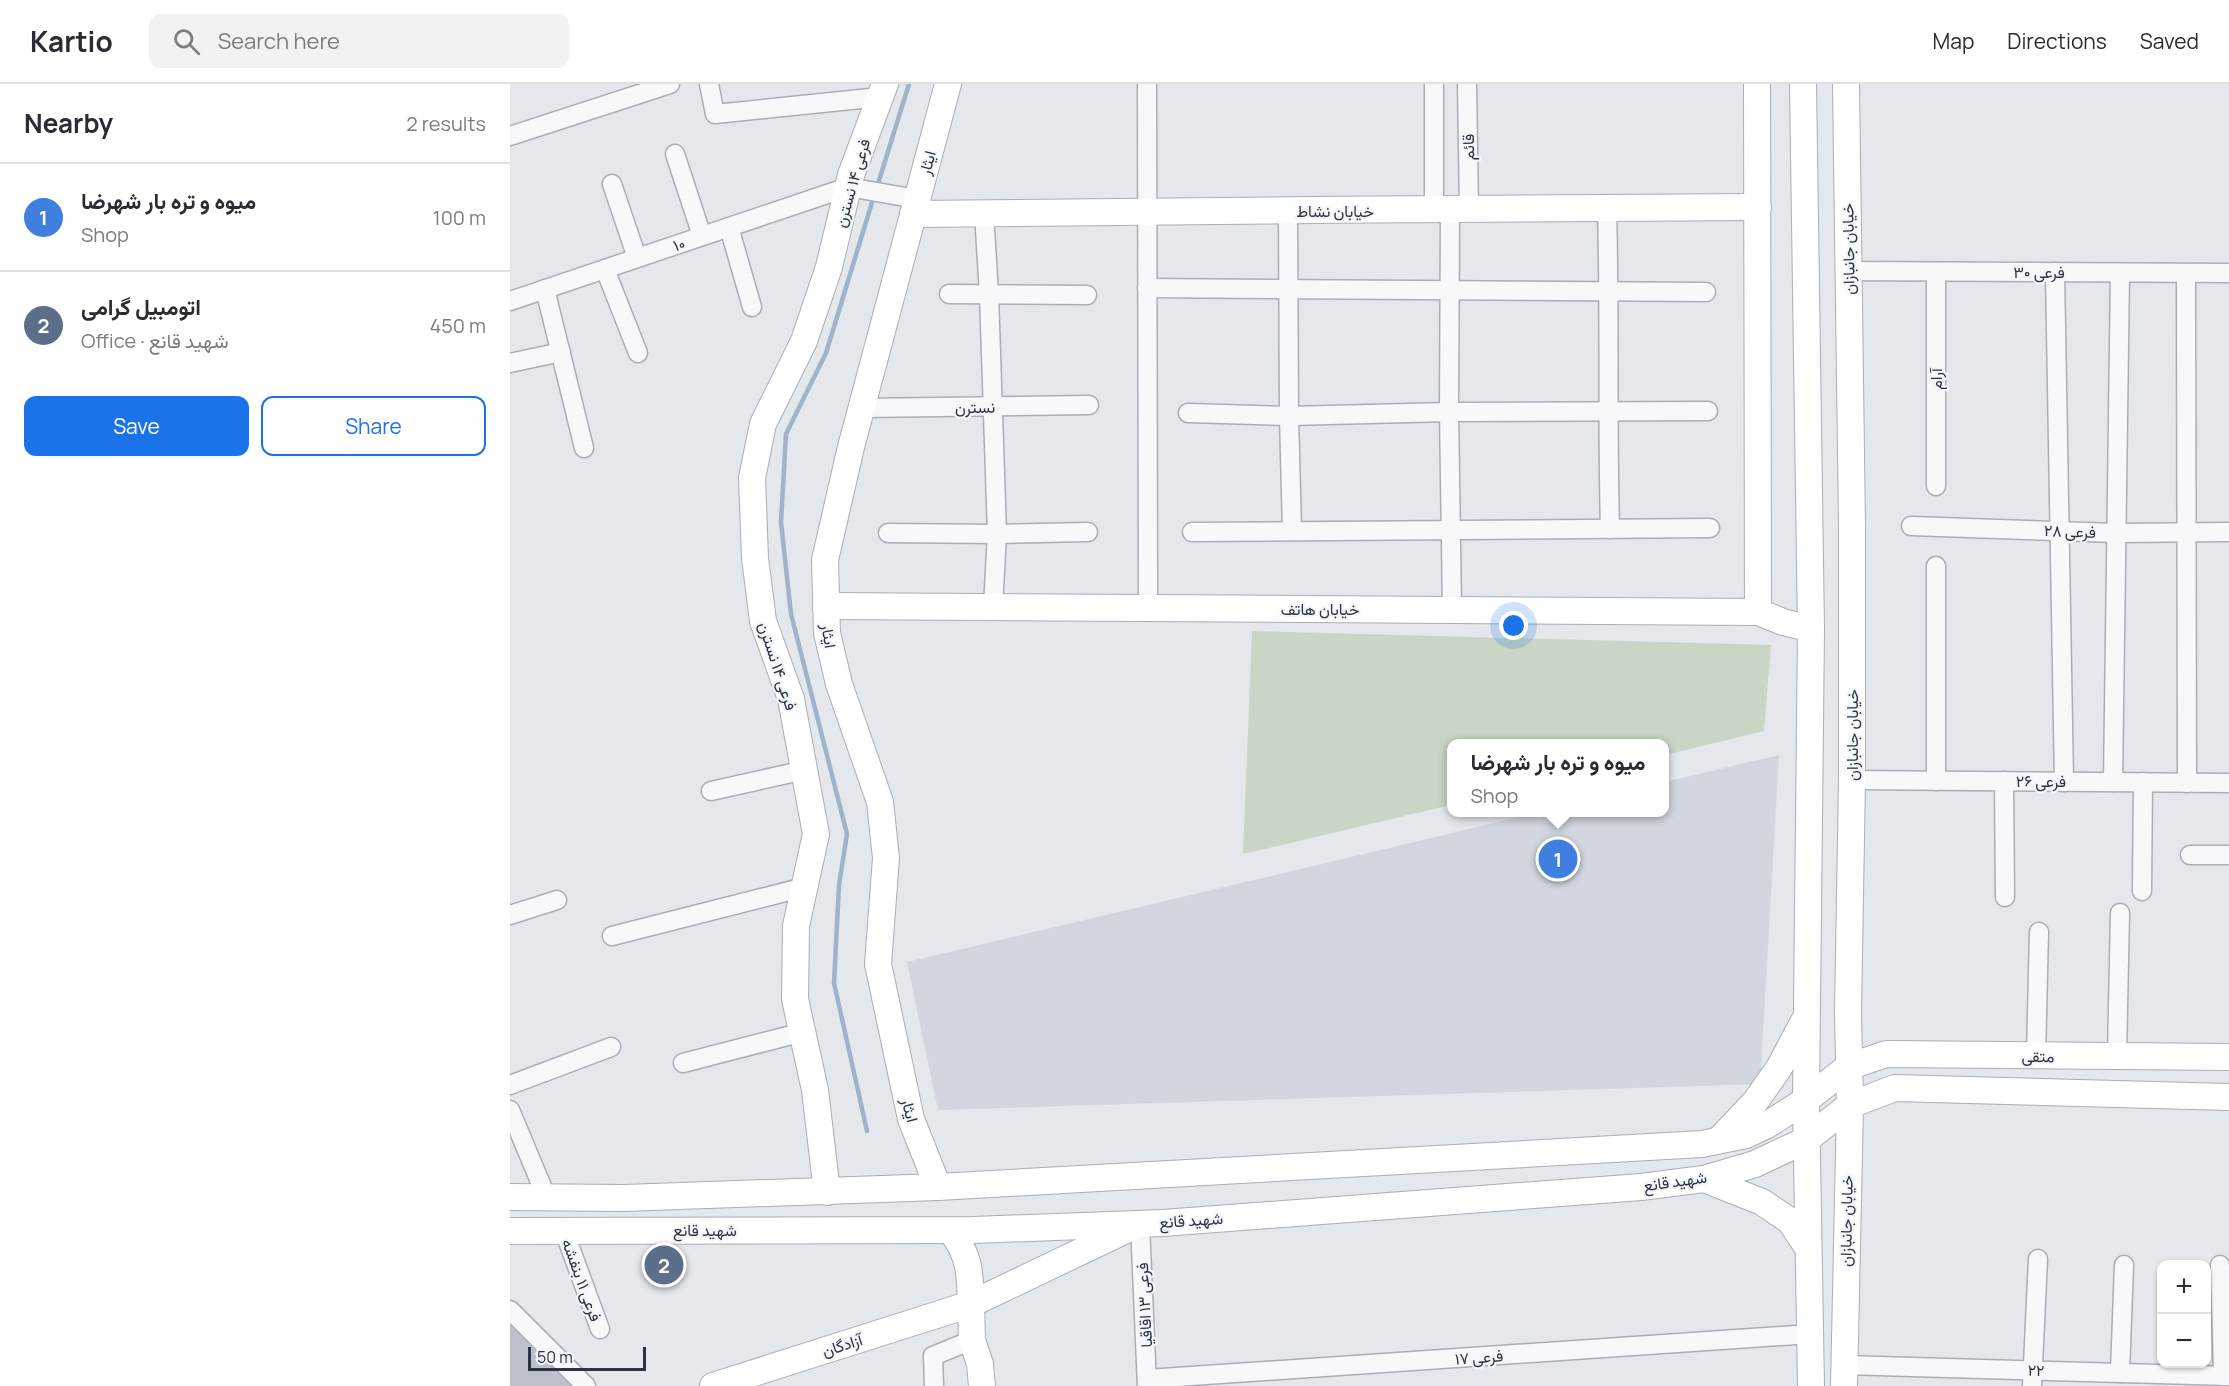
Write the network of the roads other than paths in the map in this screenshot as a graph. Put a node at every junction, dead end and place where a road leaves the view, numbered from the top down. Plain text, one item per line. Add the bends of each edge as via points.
1 (670, 84) edge
2 (709, 84) edge
3 (948, 84) edge
4 (1147, 84) edge
5 (1434, 84) edge
6 (1467, 84) edge
7 (1757, 84) edge
8 (1803, 84) edge
9 (1846, 84) edge
10 (882, 91) edge
11 (510, 136) edge
12 (675, 154) dead end
13 (612, 184) dead end
14 (854, 189) junction
15 (915, 206) junction
16 (1758, 207) junction
17 (1607, 208) junction
18 (1147, 210) junction
19 (1451, 210) junction
20 (1288, 211) junction
21 (984, 213) junction
22 (729, 227) junction
23 (702, 236) junction
24 (637, 258) junction
25 (605, 269) junction
26 (1848, 271) junction
27 (1936, 272) junction
28 (2055, 272) junction
29 (2120, 273) junction
30 (2186, 273) junction
31 (2229, 273) edge
32 (1147, 288) junction
33 (545, 289) junction
34 (1288, 290) junction
35 (1450, 290) junction
36 (1609, 291) junction
37 (1706, 292) dead end
38 (949, 294) dead end
39 (989, 294) junction
40 (1087, 295) dead end
41 (510, 301) edge
42 (752, 307) dead end
43 (561, 352) junction
44 (638, 353) dead end
45 (510, 363) edge
46 (1089, 405) dead end
47 (993, 406) junction
48 (861, 408) junction
49 (1607, 411) junction
50 (1708, 411) dead end
51 (1449, 412) junction
52 (1188, 413) dead end
53 (1289, 416) junction
54 (584, 448) dead end
55 (1936, 486) dead end
56 (1911, 526) dead end
57 (1710, 528) dead end
58 (1610, 529) junction
59 (1452, 530) junction
60 (1292, 531) junction
61 (2059, 531) junction
62 (2186, 531) junction
63 (1088, 532) dead end
64 (1192, 532) dead end
65 (2229, 532) edge
66 (888, 533) dead end
67 (2116, 533) junction
68 (997, 534) junction
69 (1935, 566) dead end
70 (826, 606) junction
71 (993, 607) junction
72 (1148, 608) junction
73 (1452, 610) junction
74 (1758, 612) junction
75 (1811, 629) junction
76 (805, 770) junction
77 (1852, 780) junction
78 (1936, 781) junction
79 (2004, 781) junction
80 (2064, 782) junction
81 (2113, 782) junction
82 (2143, 782) junction
83 (2187, 783) junction
84 (2229, 783) edge
85 (711, 791) dead end
86 (2190, 855) dead end
87 (2229, 855) edge
88 (805, 887) junction
89 (2142, 891) dead end
90 (2005, 897) dead end
91 (557, 900) dead end
92 (2120, 913) dead end
93 (510, 915) edge
94 (2039, 932) dead end
95 (612, 936) dead end
96 (1807, 1016) junction
97 (803, 1032) junction
98 (610, 1047) dead end
99 (2036, 1056) junction
100 (2117, 1056) junction
101 (2229, 1057) edge
102 (683, 1063) dead end
103 (1848, 1067) junction
104 (510, 1085) edge
105 (2229, 1097) edge
106 (1806, 1100) junction
107 (1850, 1105) junction
108 (510, 1110) edge
109 (1719, 1140) junction
110 (1806, 1140) junction
111 (1704, 1179) junction
112 (938, 1187) junction
113 (827, 1192) junction
114 (546, 1196) junction
115 (510, 1197) edge
116 (624, 1198) junction
117 (1140, 1224) junction
118 (626, 1230) junction
119 (510, 1231) edge
120 (564, 1231) junction
121 (951, 1231) junction
122 (1808, 1248) junction
123 (2038, 1259) dead end
124 (2124, 1265) dead end
125 (2220, 1265) dead end
126 (1809, 1290) junction
127 (1845, 1292) junction
128 (971, 1304) junction
129 (510, 1310) edge
130 (600, 1329) dead end
131 (1810, 1334) junction
132 (972, 1340) junction
133 (2120, 1373) junction
134 (1843, 1376) edge
135 (2226, 1376) edge
136 (1946, 1377) edge
137 (2032, 1378) edge
138 (1147, 1382) edge
139 (586, 1386) edge
140 (713, 1386) edge
141 (934, 1386) edge
142 (982, 1386) edge
143 (1811, 1386) edge

1 - 11 street
2 - 10 street via 715,114
3 - 15 main road, ایثار
4 - 18 street
5 - 19 street
6 - 19 street, قائم
7 - 16 main road
8 - 75 main road
9 - 26 main road, خیابان جانبازان
10 - 14 main road, فرعی ۱۴ نسترن
12 - 23 street
13 - 24 street
14 - 15 street via 884,194
14 - 22 street, ۱۰
14 - 76 main road, فرعی ۱۴ نسترن via 804,341 763,424 752,478 755,558 763,621 791,699
15 - 21 main road, خیابان نشاط
15 - 48 main road, ایثار
16 - 17 main road, خیابان نشاط
16 - 74 main road
17 - 19 main road, خیابان نشاط
17 - 36 street
18 - 20 main road, خیابان نشاط
18 - 21 main road, خیابان نشاط
18 - 32 street
19 - 20 main road, خیابان نشاط
19 - 35 street
20 - 34 street
21 - 39 street
22 - 23 street, ۱۰
22 - 42 street
23 - 24 street, ۱۰
24 - 25 street, ۱۰
25 - 33 street, ۱۰
25 - 44 street
26 - 27 street, فرعی ۳۰
26 - 77 main road, خیابان جانبازان
27 - 28 street, فرعی ۳۰
27 - 55 street, آرام
28 - 29 street, فرعی ۳۰
28 - 61 street
29 - 30 street, فرعی ۳۰
29 - 67 street
30 - 31 street, فرعی ۳۰
30 - 62 street
32 - 34 street
32 - 72 street
33 - 41 street, ۱۰
33 - 43 street
34 - 35 street
34 - 53 street
35 - 36 street
35 - 51 street
36 - 37 street
36 - 49 street
38 - 39 street
39 - 40 street
39 - 47 street
43 - 45 street
43 - 54 street
46 - 47 street, نسترن
47 - 48 street, نسترن
47 - 68 street
48 - 70 main road, ایثار via 825,561
49 - 50 street
49 - 51 street
49 - 58 street
51 - 53 street
51 - 59 street
52 - 53 street
53 - 60 street
56 - 61 street, فرعی ۲۸
57 - 58 street
58 - 59 street
59 - 60 street
59 - 73 street
60 - 64 street
61 - 67 street, فرعی ۲۸
61 - 80 street
62 - 65 street, فرعی ۲۸
62 - 67 street, فرعی ۲۸
62 - 83 street
63 - 68 street
66 - 68 street
67 - 81 street
68 - 71 street
69 - 78 street
70 - 71 main road, خیابان هاتف
70 - 112 main road, ایثار via 827,633 839,684 880,802 886,858 878,964 911,1119
71 - 72 main road, خیابان هاتف
72 - 73 main road, خیابان هاتف
73 - 74 main road, خیابان هاتف
74 - 75 main road, خیابان هاتف
75 - 96 main road
76 - 85 street
76 - 88 main road, فرعی ۱۴ نسترن via 816,834
77 - 78 street, فرعی ۲۶
77 - 103 main road, خیابان جانبازان
78 - 79 street, فرعی ۲۶
79 - 80 street, فرعی ۲۶
79 - 90 street
80 - 81 street, فرعی ۲۶
81 - 82 street, فرعی ۲۶
82 - 83 street, فرعی ۲۶
82 - 89 street
83 - 84 street, فرعی ۲۶
86 - 87 street
88 - 95 street
88 - 97 main road, فرعی ۱۴ نسترن via 796,926 795,999
91 - 93 street
92 - 100 street
94 - 99 street
96 - 106 main road
96 - 109 main road via 1755,1102
97 - 102 street
97 - 113 main road, فرعی ۱۴ نسترن via 815,1090
98 - 104 street
99 - 100 main road, متقی
99 - 103 main road, متقی via 1886,1054
100 - 101 main road, متقی
103 - 106 main road, شهید قانع
103 - 107 main road, خیابان جانبازان
105 - 107 main road via 1895,1088
106 - 109 main road, شهید قانع via 1746,1135
106 - 110 main road
107 - 110 main road, شهید قانع
107 - 127 main road, خیابان جانبازان
108 - 114 street
109 - 112 main road, شهید قانع via 1653,1147
110 - 111 main road, شهید قانع via 1755,1164
110 - 122 main road
111 - 117 main road, شهید قانع
111 - 122 main road via 1762,1202 1790,1221
112 - 113 main road, شهید قانع
113 - 116 main road, شهید قانع
114 - 115 main road, شهید قانع
114 - 116 main road, شهید قانع
116 - 118 main road
117 - 121 main road, شهید قانع
117 - 128 main road, آزادگان
117 - 138 street, فرعی ۱۳ اقاقیا
118 - 120 main road, شهید قانع
118 - 121 main road, شهید قانع
119 - 120 main road, شهید قانع
120 - 130 street, فرعی ۱۱ بنفشه
121 - 128 main road via 966,1258
122 - 126 main road
123 - 137 street
124 - 133 street
125 - 135 street
126 - 127 main road via 1828,1281
126 - 131 main road
127 - 134 main road, خیابان جانبازان
128 - 132 main road
128 - 140 main road, آزادگان
129 - 139 street
131 - 138 street, فرعی ۱۷
131 - 143 main road
132 - 141 street via 933,1356
132 - 142 main road
133 - 135 street, ۲۲
133 - 137 street, ۲۲
134 - 136 street, ۲۲
136 - 137 street, ۲۲

